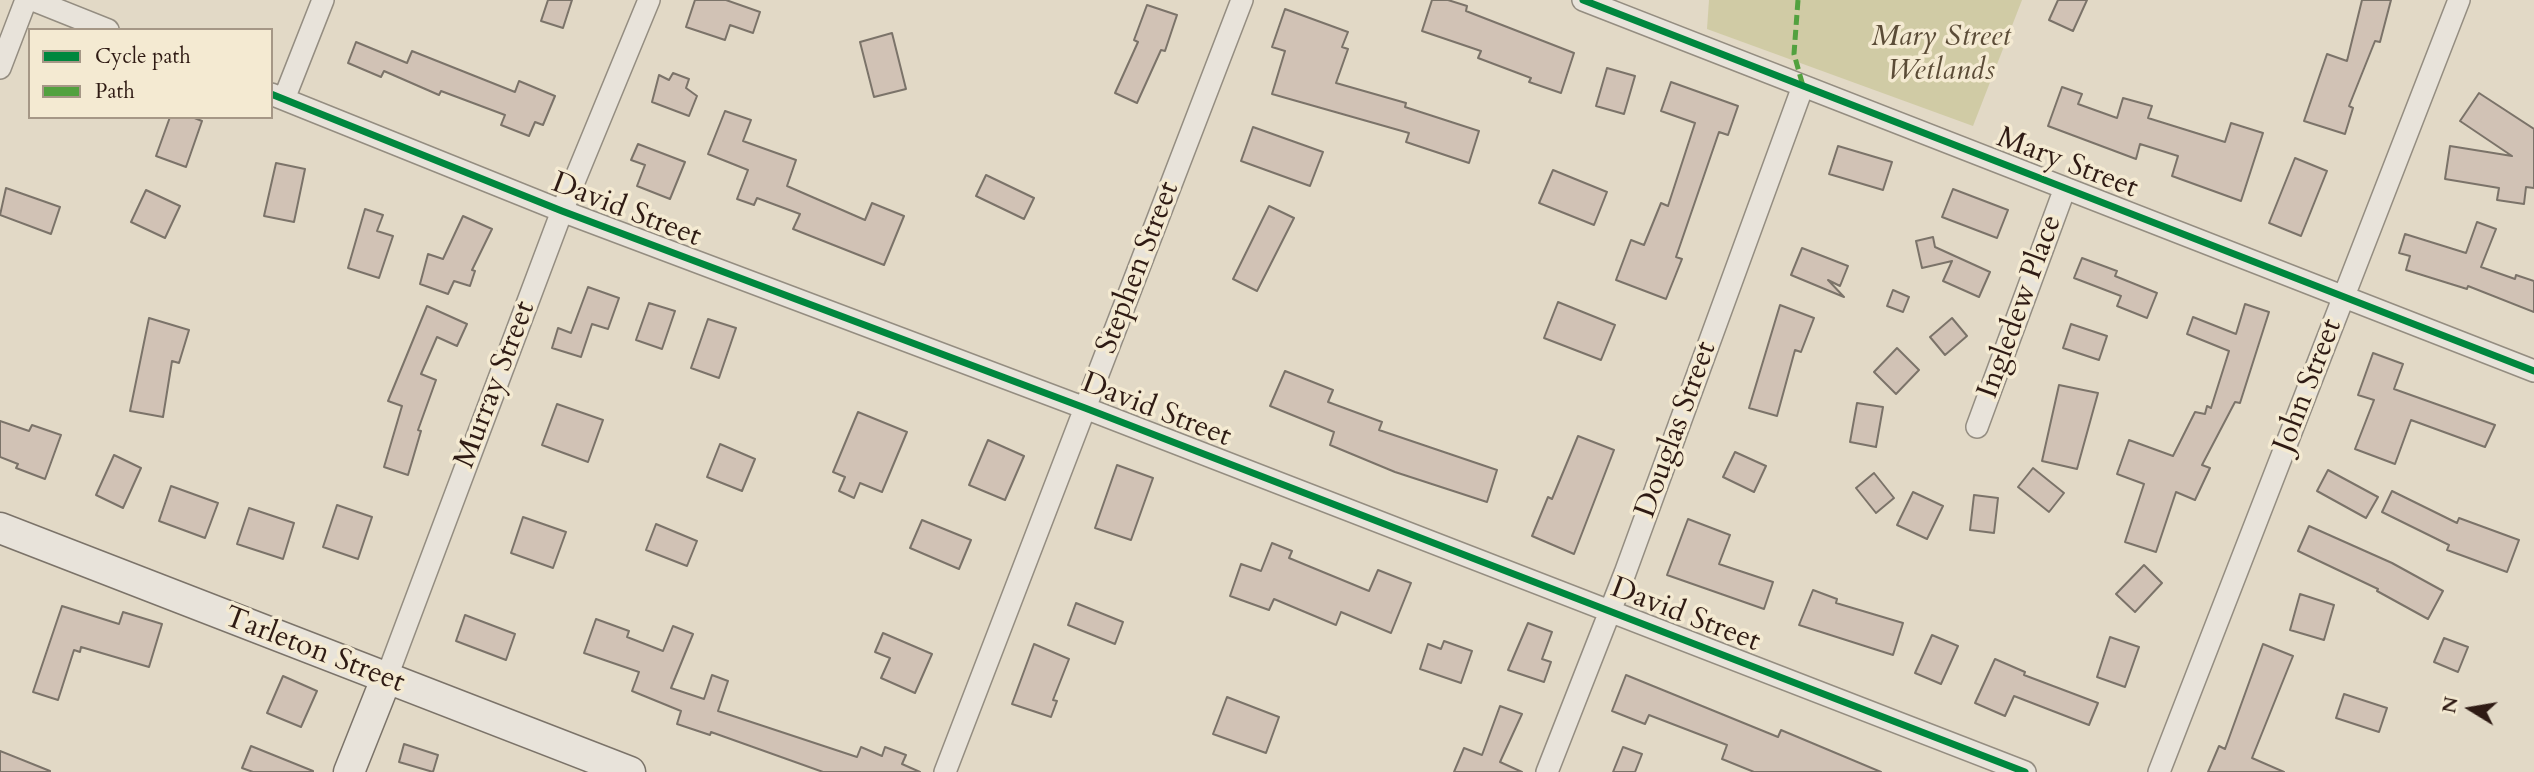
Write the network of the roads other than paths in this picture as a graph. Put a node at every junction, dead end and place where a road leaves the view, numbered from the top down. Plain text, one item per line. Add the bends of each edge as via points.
1 (26, 0) edge
2 (33, 0) edge
3 (323, 0) edge
4 (649, 0) edge
5 (1242, 0) edge
6 (1583, 0) edge
7 (2459, 0) edge
8 (103, 28) edge
9 (0, 68) edge
10 (1802, 86) junction
11 (277, 97) edge
12 (2065, 188) junction
13 (562, 211) junction
14 (2343, 296) junction
15 (2534, 371) edge
16 (1085, 408) junction
17 (1977, 426) dead end
18 (0, 528) edge
19 (1610, 611) junction
20 (386, 679) junction
21 (349, 772) edge
22 (630, 772) edge
23 (945, 772) edge
24 (1546, 772) edge
25 (2025, 772) edge
26 (2159, 772) edge

1 - 9 street
2 - 8 street
3 - 11 street
4 - 13 street, Murray Street
5 - 16 street, Stephen Street
6 - 10 street, Mary Street
7 - 14 street, John Street
10 - 12 street, Mary Street
10 - 19 street, Douglas Street
11 - 13 street, David Street
12 - 14 street, Mary Street
12 - 17 street, Ingledew Place
13 - 16 street, David Street
13 - 20 street, Murray Street
14 - 15 street, Mary Street
14 - 26 street, John Street
16 - 19 street, David Street
16 - 23 street, Stephen Street
18 - 20 main road, Tarleton Street
19 - 24 street, Douglas Street
19 - 25 street, David Street
20 - 21 main road, Murray Street
20 - 22 main road, Tarleton Street

